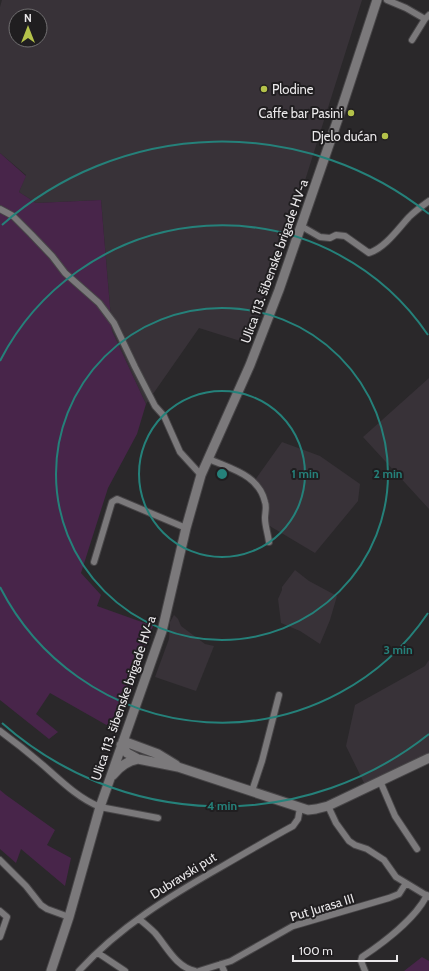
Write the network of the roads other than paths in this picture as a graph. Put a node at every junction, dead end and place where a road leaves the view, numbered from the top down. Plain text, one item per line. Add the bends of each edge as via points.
1 (377, 0) edge
2 (387, 0) edge
3 (427, 17) edge
4 (412, 40) dead end
5 (429, 201) edge
6 (0, 209) edge
7 (301, 226) junction
8 (209, 459) junction
9 (201, 475) junction
10 (186, 528) junction
11 (269, 542) dead end
12 (94, 562) dead end
13 (279, 695) dead end
14 (0, 731) edge
15 (122, 743) junction
16 (429, 758) edge
17 (138, 759) junction
18 (178, 767) junction
19 (110, 779) junction
20 (380, 781) junction
21 (252, 791) junction
22 (328, 806) junction
23 (100, 807) junction
24 (300, 808) junction
25 (158, 818) dead end
26 (417, 849) dead end
27 (0, 860) edge
28 (406, 883) junction
29 (428, 896) edge
30 (0, 911) edge
31 (69, 918) junction
32 (139, 919) junction
33 (0, 937) edge
34 (98, 953) junction
35 (221, 964) junction
36 (51, 971) edge
37 (79, 971) edge
38 (125, 971) edge
39 (195, 971) edge
40 (199, 971) edge
41 (224, 971) edge
42 (365, 971) edge

1 - 7 main road, Ulica 113. šibenske brigade HV-a
2 - 3 street
3 - 4 street
5 - 7 street via 382,246 369,253 345,236 320,237
6 - 9 street via 14,216 65,273 99,303 114,323 134,367 155,406 164,416 180,452
7 - 8 main road, Ulica 113. šibenske brigade HV-a via 250,366
8 - 9 main road, Ulica 113. šibenske brigade HV-a
8 - 11 street via 251,478 258,485 266,504 265,518
9 - 10 main road, Ulica 113. šibenske brigade HV-a
10 - 12 street via 117,499 112,502
10 - 15 main road, Ulica 113. šibenske brigade HV-a via 162,631
13 - 21 street
14 - 23 street, Ulica 113. šibenske brigade HV-a via 79,796
15 - 17 main road via 127,753
15 - 18 main road via 158,754
15 - 19 main road, Ulica 113. šibenske brigade HV-a
16 - 20 main road
17 - 18 main road
17 - 19 main road via 119,767
18 - 21 main road
19 - 23 main road, Ulica 113. šibenske brigade HV-a
20 - 22 main road
20 - 26 street via 395,816
21 - 24 main road
22 - 24 main road via 308,810
22 - 28 street via 349,841 384,860 396,876
23 - 25 street, Ulica 113. šibenske brigade HV-a
23 - 31 main road, Ulica 113. šibenske brigade HV-a
24 - 32 street, Dubravski put via 298,819 293,826 178,892
27 - 31 street via 41,905
28 - 29 street
28 - 35 street, Put Jurasa III via 399,894 293,926
29 - 42 street via 422,906 384,942 362,957
30 - 33 street via 7,917
31 - 36 main road, Ulica 113. šibenske brigade HV-a
32 - 34 street, Dubravski put
32 - 39 street via 155,933 180,964 188,970
34 - 37 street, Dubravski put
34 - 38 street
35 - 40 street, Put Jurasa III
35 - 41 street

